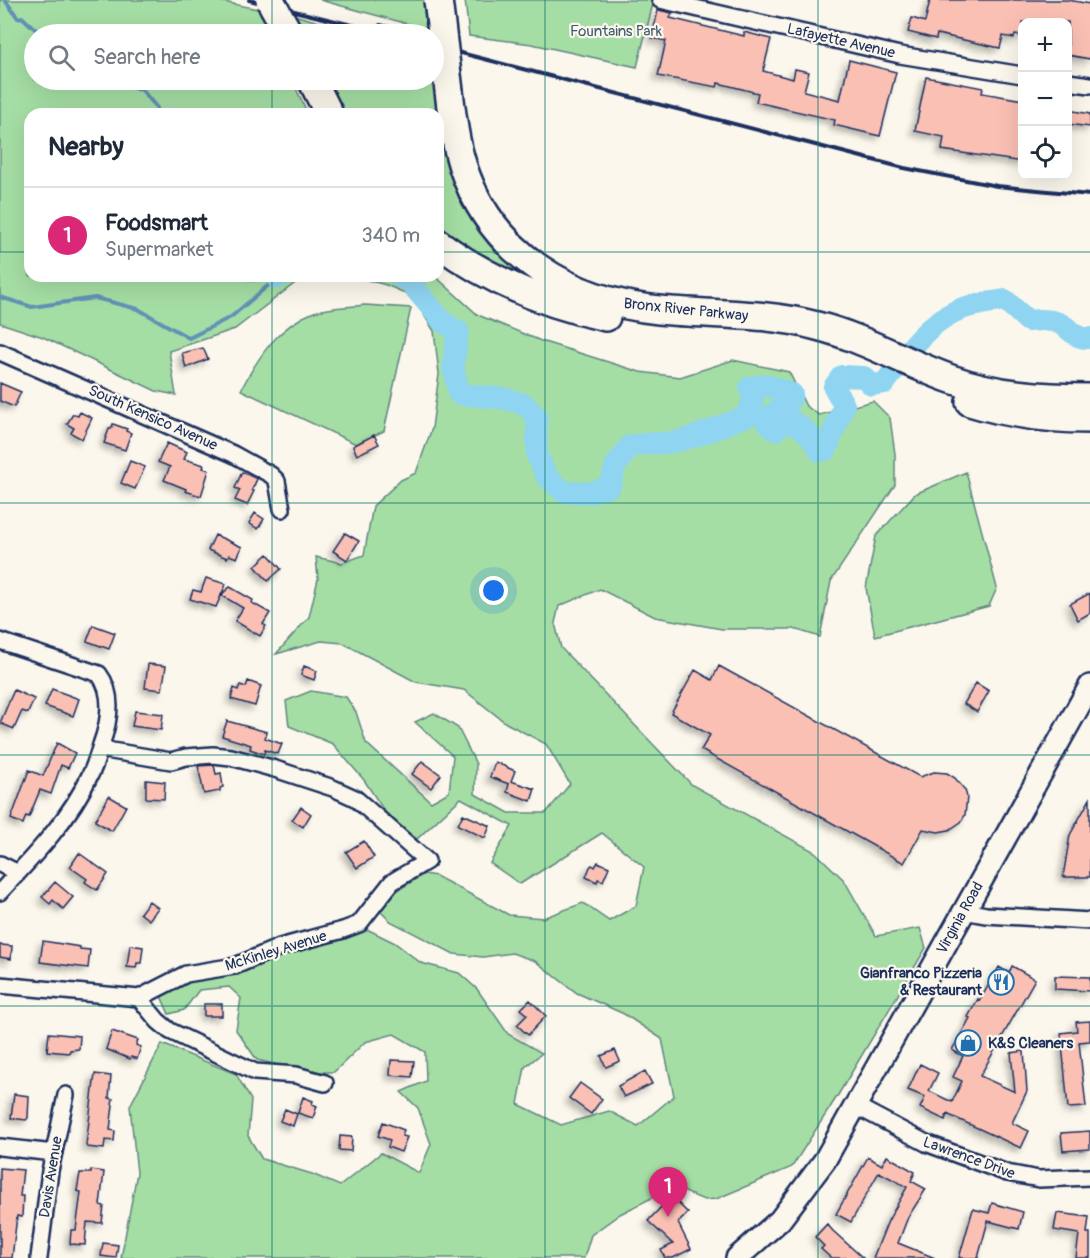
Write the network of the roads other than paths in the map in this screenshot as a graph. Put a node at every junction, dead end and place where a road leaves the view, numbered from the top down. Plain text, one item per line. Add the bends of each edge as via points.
1 (270, 0) edge
2 (438, 0) edge
3 (660, 0) edge
4 (283, 24) edge
5 (441, 24) edge
6 (444, 50) edge
7 (1018, 74) edge
8 (1072, 83) edge
9 (1090, 85) edge
10 (317, 90) edge
11 (326, 108) edge
12 (444, 247) edge
13 (0, 352) edge
14 (881, 356) junction
15 (921, 375) junction
16 (1090, 398) edge
17 (1090, 419) edge
18 (282, 509) dead end
19 (0, 641) edge
20 (1090, 686) edge
21 (100, 749) junction
22 (0, 864) edge
23 (18, 873) junction
24 (0, 892) edge
25 (964, 911) junction
26 (1090, 921) edge
27 (0, 985) edge
28 (139, 998) junction
29 (325, 1083) dead end
30 (66, 1095) dead end
31 (856, 1106) junction
32 (0, 1146) edge
33 (54, 1153) junction
34 (1090, 1177) edge
35 (39, 1258) edge
36 (737, 1258) edge

1 - 4 highway, bridge
2 - 5 highway, Bronx River Parkway, bridge
3 - 7 street, Lafayette Avenue via 900,55
6 - 14 highway, Bronx River Parkway, bridge via 460,158 478,200 515,250 541,271 592,296 636,307 799,322 844,334
8 - 9 street
10 - 11 highway
12 - 14 highway, Bronx River Parkway via 515,288 582,311 651,325 790,336
13 - 18 street, South Kensico Avenue via 243,459 277,481
14 - 15 highway, Bronx River Parkway
15 - 16 highway, Bronx River Parkway via 997,391
15 - 17 highway, Bronx River Parkway via 953,396 1009,412
19 - 21 street via 99,674 109,699 110,716
20 - 25 street, Virginia Road
21 - 23 street via 70,809
21 - 28 street, McKinley Avenue via 171,761 213,755 231,757 333,788 355,798 428,861 392,882 359,924 280,947 235,966 186,974
22 - 23 street
23 - 24 street
25 - 26 street
25 - 31 street, Virginia Road
27 - 28 street
28 - 29 street via 170,1031 255,1071 305,1076
30 - 33 street, Davis Avenue
31 - 34 street, Lawrence Drive via 926,1143 1007,1173 1039,1179
31 - 36 street, Virginia Road via 797,1199 780,1220
32 - 33 street
33 - 35 street, Davis Avenue

